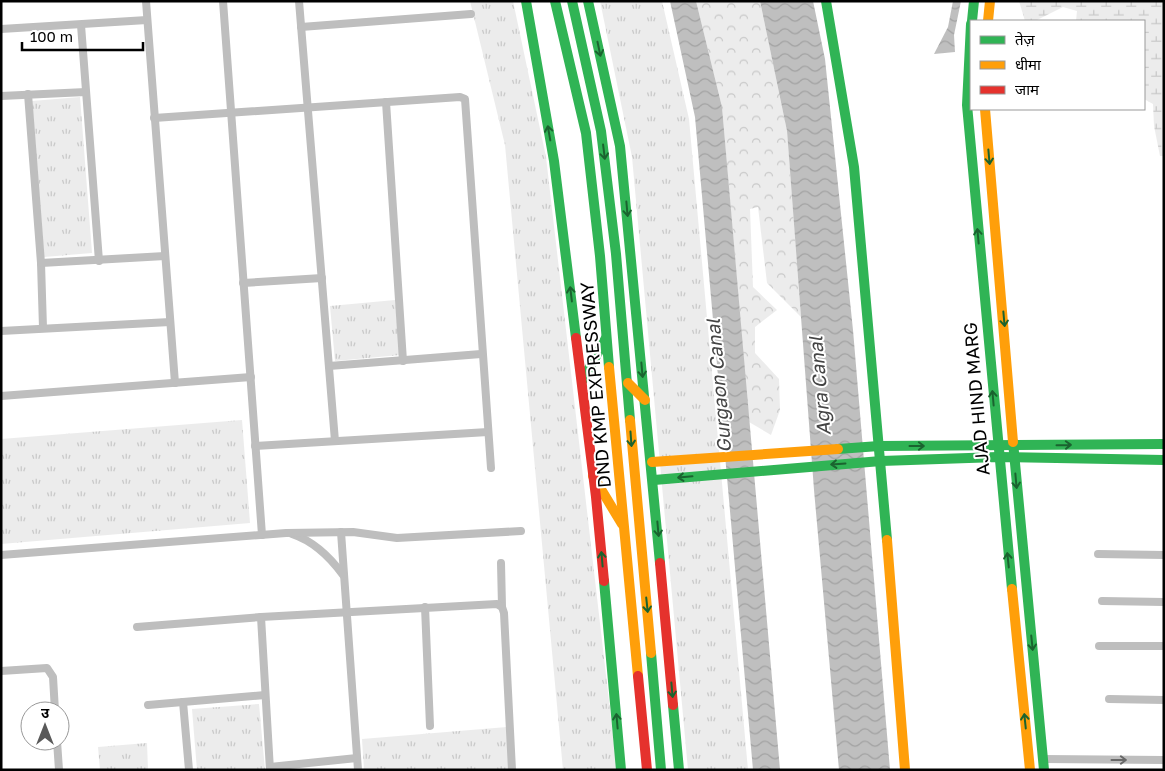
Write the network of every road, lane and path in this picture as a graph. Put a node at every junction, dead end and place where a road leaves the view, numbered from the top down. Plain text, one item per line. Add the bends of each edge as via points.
1 (146, 1) edge
2 (223, 1) edge
3 (299, 1) edge
4 (526, 1) edge
5 (555, 1) edge
6 (572, 1) edge
7 (588, 1) edge
8 (826, 1) edge
9 (974, 1) edge
10 (990, 1) edge
11 (471, 14) dead end
12 (147, 20) junction
13 (971, 20) edge
14 (988, 20) edge
15 (81, 25) junction
16 (301, 26) junction
17 (1, 29) edge
18 (970, 50) edge
19 (86, 92) junction
20 (28, 94) junction
21 (1, 96) edge
22 (386, 102) junction
23 (308, 108) junction
24 (984, 110) edge
25 (230, 113) junction
26 (154, 118) junction
27 (165, 256) junction
28 (99, 261) junction
29 (41, 264) junction
30 (322, 278) junction
31 (243, 283) junction
32 (170, 322) junction
33 (43, 328) junction
34 (1, 330) edge
35 (606, 338) junction
36 (481, 354) junction
37 (403, 361) junction
38 (329, 366) junction
39 (251, 378) junction
40 (582, 381) junction
41 (175, 383) junction
42 (628, 383) junction
43 (1, 396) edge
44 (645, 400) junction
45 (488, 432) junction
46 (335, 441) junction
47 (1164, 444) edge
48 (255, 446) junction
49 (874, 446) junction
50 (997, 446) junction
51 (1014, 446) junction
52 (794, 451) junction
53 (998, 457) junction
54 (1014, 458) junction
55 (1164, 460) edge
56 (652, 462) junction
57 (876, 462) junction
58 (793, 467) junction
59 (491, 468) dead end
60 (593, 476) junction
61 (654, 480) junction
62 (624, 527) junction
63 (520, 531) dead end
64 (341, 532) junction
65 (286, 533) junction
66 (262, 534) junction
67 (1098, 554) dead end
68 (1, 555) edge
69 (1164, 555) edge
70 (501, 563) dead end
71 (344, 576) junction
72 (1102, 601) dead end
73 (1164, 602) edge
74 (425, 607) junction
75 (502, 607) junction
76 (347, 613) junction
77 (261, 617) junction
78 (137, 628) dead end
79 (1099, 646) dead end
80 (1164, 646) edge
81 (1, 670) edge
82 (265, 695) junction
83 (1108, 699) dead end
84 (1164, 700) edge
85 (54, 701) edge
86 (182, 702) junction
87 (148, 704) dead end
88 (430, 726) dead end
89 (58, 751) edge
90 (357, 758) junction
91 (1164, 760) edge
92 (1044, 764) edge
93 (270, 769) edge
94 (59, 770) edge
95 (188, 770) edge
96 (358, 770) edge
97 (512, 770) edge
98 (621, 770) edge
99 (647, 770) edge
100 (661, 770) edge
101 (679, 770) edge
102 (905, 770) edge
103 (1030, 770) edge

1 - 12 street
2 - 25 street
3 - 16 street
40 -> 4 main road via 554,161
5 - 35 main road, DND KMP EXPRESSWAY via 586,133
6 -> 42 main road, DND KMP EXPRESSWAY via 601,131
7 -> 44 main road via 620,146
8 - 49 main road via 854,168
9 - 13 main road, AJAD HIND MARG
10 - 14 main road
11 - 16 street
12 - 15 street
12 - 26 street
15 - 17 street
15 - 19 street
16 - 23 street
50 -> 18 main road, AJAD HIND MARG via 968,105
19 - 20 street
19 - 28 street
20 - 21 street
20 - 29 street
22 - 23 street
22 - 36 street via 465,99
22 - 37 street
23 - 25 street
23 - 30 street
24 -> 51 main road
25 - 26 street
25 - 31 street
26 - 27 street
27 - 28 street
27 - 32 street
28 - 29 street
29 - 33 street
30 - 31 street
30 - 38 street
31 - 39 street
32 - 33 street
32 - 41 street
33 - 34 street
35 - 40 main road
35 - 62 main road, DND KMP EXPRESSWAY
36 - 37 street
36 - 45 street
37 - 38 street
38 - 46 street
39 - 41 street
39 - 48 street
40 - 60 main road
41 - 43 street
42 - 44 main road
42 -> 100 main road, DND KMP EXPRESSWAY
44 - 56 main road
45 - 46 street
45 - 59 street
46 - 48 street
51 -> 47 main road
48 - 66 street
49 -> 50 main road
49 - 52 main road
49 - 57 main road
50 - 51 main road
50 - 53 main road, AJAD HIND MARG
51 - 54 main road
52 - 56 main road
52 - 58 main road
53 - 54 main road
53 - 57 main road
103 -> 53 main road, AJAD HIND MARG
54 - 55 main road
54 -> 92 main road
56 - 61 main road
57 -> 58 main road
57 - 102 main road
58 -> 61 main road
60 - 62 main road
98 -> 60 main road
61 -> 101 main road
62 - 99 main road, DND KMP EXPRESSWAY
63 - 64 street via 397,538
64 - 65 street
64 - 71 street
65 - 66 street
65 - 71 street via 314,544
66 - 68 street
67 - 69 street
70 - 75 street
71 - 76 street
72 - 73 street
74 - 75 street via 491,603
74 - 76 street
74 - 88 street
75 - 97 street
76 - 77 street
76 - 90 street
77 - 78 street
77 - 82 street
79 - 80 street
81 - 85 street via 47,668 53,678
82 - 86 street
82 - 93 street
83 - 84 street
86 - 87 street
86 - 95 street
89 - 94 street
90 - 93 street
90 - 96 street
92 -> 91 street

